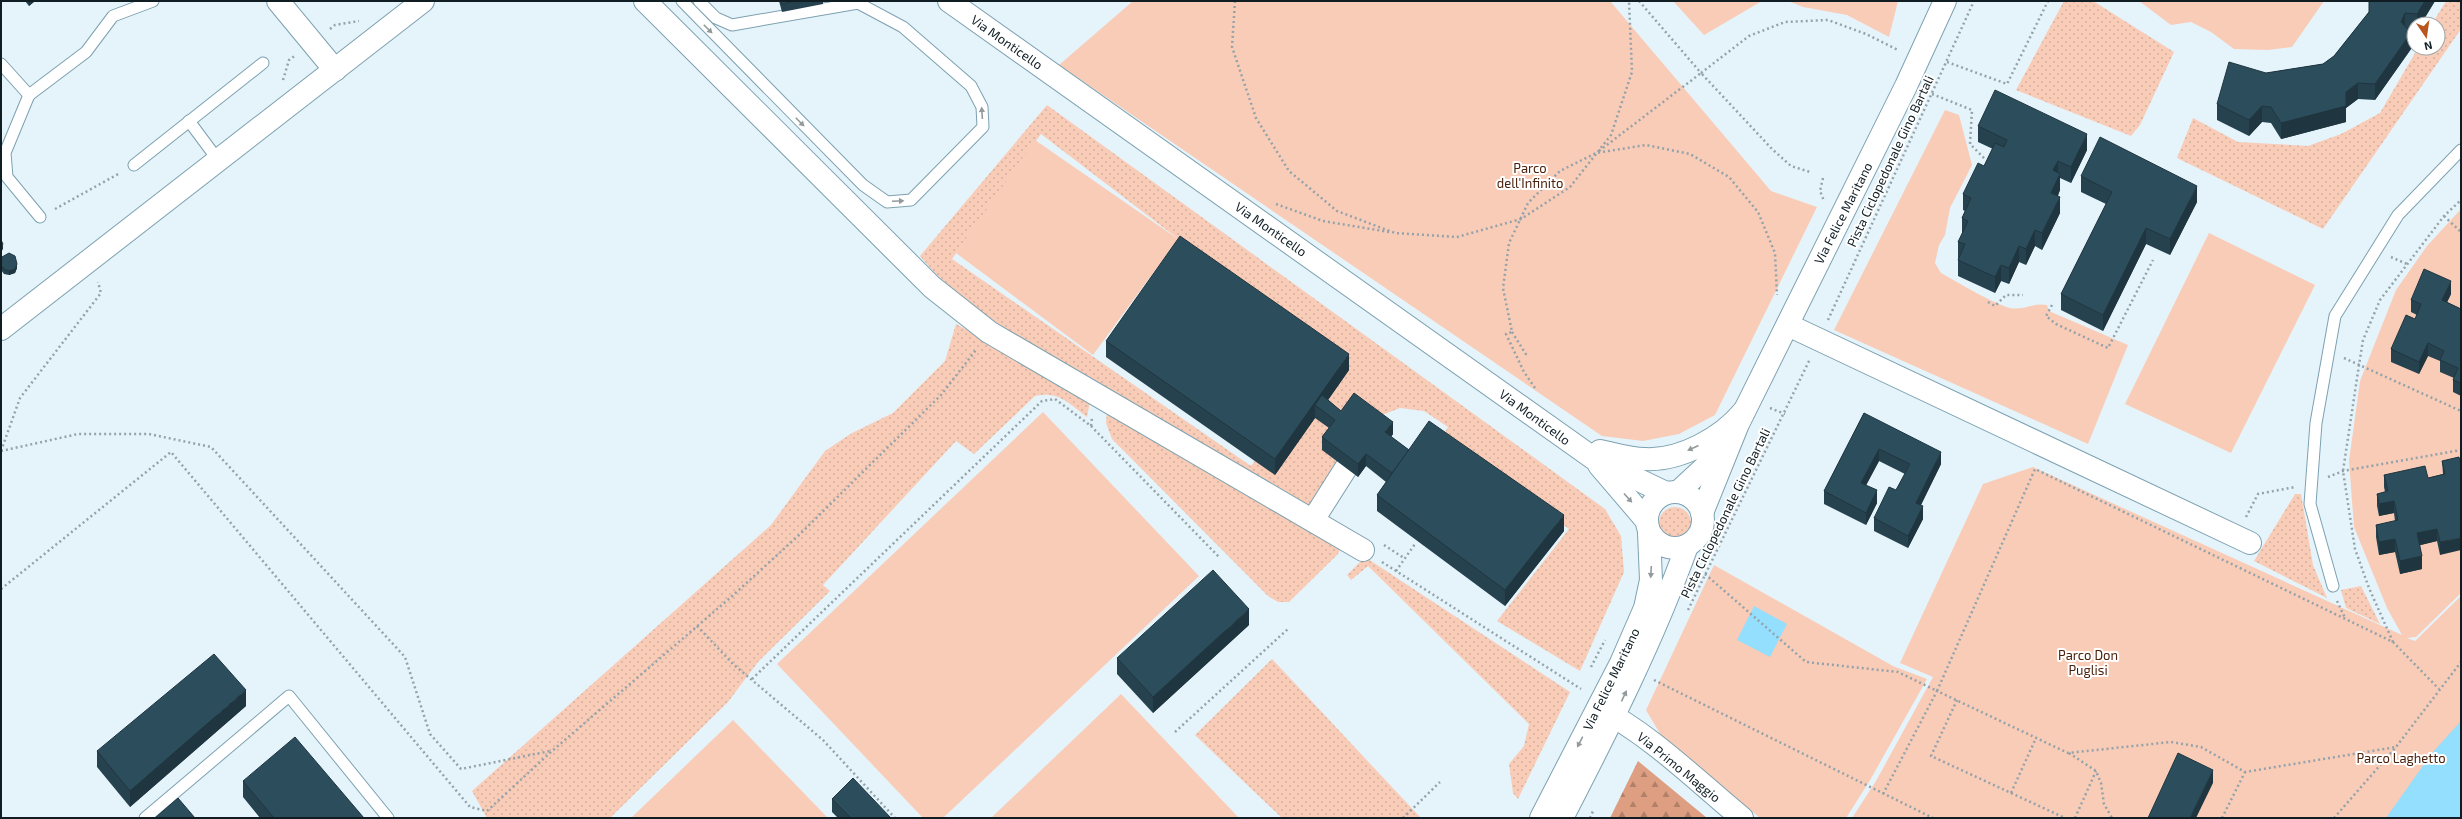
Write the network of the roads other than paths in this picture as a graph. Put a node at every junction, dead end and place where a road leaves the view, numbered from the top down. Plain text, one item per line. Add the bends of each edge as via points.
1 (153, 1) edge
2 (278, 1) edge
3 (423, 1) edge
4 (645, 1) edge
5 (682, 1) edge
6 (699, 1) edge
7 (949, 1) edge
8 (1945, 1) edge
9 (263, 63) dead end
10 (1, 64) edge
11 (335, 70) junction
12 (29, 95) junction
13 (189, 121) junction
14 (2461, 150) edge
15 (218, 160) junction
16 (134, 165) road end
17 (4, 177) edge
18 (40, 217) road end
19 (1788, 325) junction
20 (1, 329) edge
21 (1533, 415) junction
22 (1742, 417) junction
23 (1593, 458) junction
24 (1346, 468) edge
25 (1672, 493) junction
26 (1702, 513) junction
27 (1313, 520) junction
28 (1648, 526) junction
29 (2243, 539) road end
30 (1687, 546) junction
31 (1363, 550) road end
32 (2333, 586) dead end
33 (1606, 712) junction
34 (145, 818) edge
35 (388, 818) edge
36 (1541, 818) edge
37 (1562, 818) edge
38 (1742, 818) edge

1 - 12 lane via 113,16 86,52
2 - 11 street
3 - 11 street
4 - 27 street via 932,287 989,332
5 -> 6 lane via 863,185 887,202 911,200 983,127 982,107 971,86 903,27 858,3 732,25 716,18
7 - 21 street, Via Monticello
8 - 19 street, Via Felice Maritano
9 - 13 lane
10 - 12 lane
11 - 15 street
12 - 17 lane via 5,153
13 - 15 lane
13 - 16 lane
14 - 32 lane via 2398,215 2335,316 2316,423 2310,504
15 - 20 street
17 - 18 lane
19 - 22 street, Via Felice Maritano
19 - 29 street
22 -> 21 street via 1709,441 1688,450 1647,460 1627,458 1598,450
21 - 23 street, Via Monticello
22 - 25 street, Via Felice Maritano via 1704,468
22 - 26 street, Via Felice Maritano
23 - 25 street, Via Monticello
23 -> 28 street, Via Monticello
24 - 27 street
25 - 26 street via 1689,496 1697,503
25 - 28 street via 1656,499 1649,509
26 - 30 street via 1701,532
27 - 31 street
28 - 30 street via 1659,544 1672,549
28 -> 33 street, Via Felice Maritano via 1652,558 1649,593 1621,663
33 -> 30 street, Via Felice Maritano via 1668,597
33 -> 36 street, Via Felice Maritano
33 - 37 street, Via Felice Maritano
33 - 38 street, Via Primo Maggio
34 - 35 lane via 289,696

